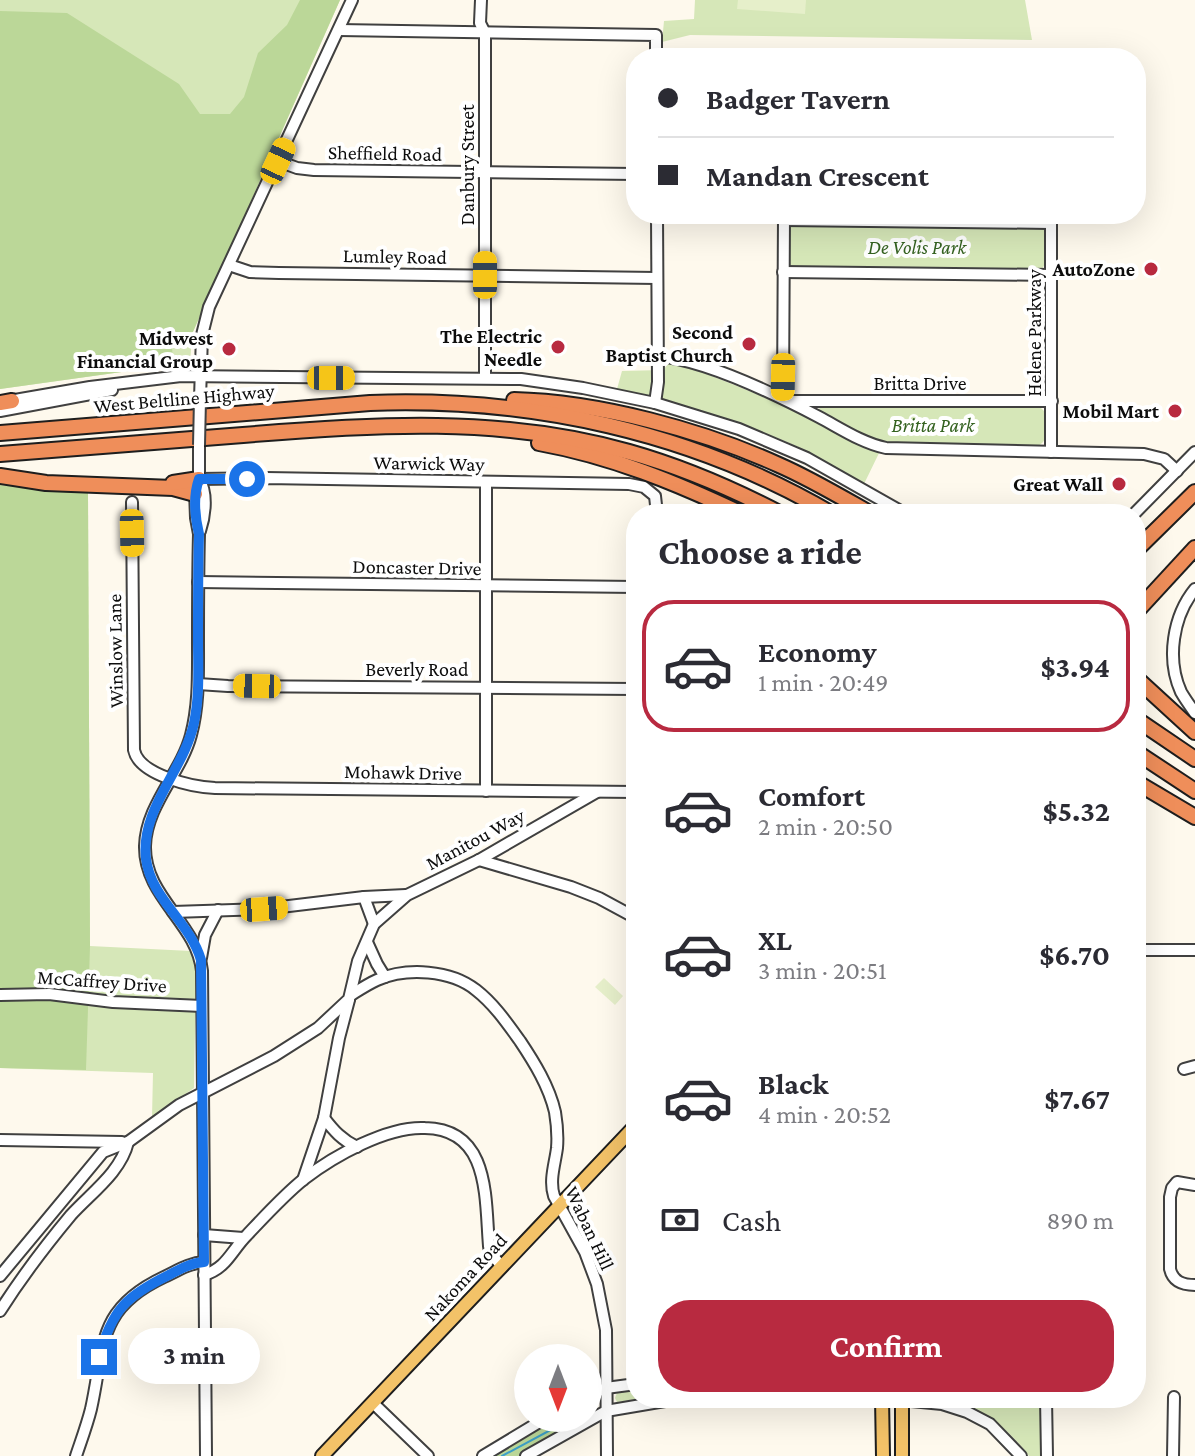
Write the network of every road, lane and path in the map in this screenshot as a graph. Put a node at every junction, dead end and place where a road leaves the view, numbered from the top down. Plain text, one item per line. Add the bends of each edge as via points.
1 (352, 0) edge
2 (481, 0) edge
3 (339, 30) junction
4 (485, 33) junction
5 (656, 48) edge
6 (278, 161) junction
7 (485, 172) junction
8 (626, 174) edge
9 (657, 224) edge
10 (784, 224) edge
11 (1051, 224) edge
12 (229, 265) junction
13 (783, 272) junction
14 (485, 275) junction
15 (1051, 275) junction
16 (657, 278) junction
17 (658, 356) junction
18 (201, 376) junction
19 (485, 378) junction
20 (786, 400) junction
21 (1052, 401) junction
22 (413, 402) junction
23 (655, 403) junction
24 (3, 404) edge
25 (380, 425) junction
26 (0, 433) edge
27 (1051, 452) junction
28 (1195, 452) edge
29 (0, 454) edge
30 (1177, 471) junction
31 (0, 476) edge
32 (486, 482) junction
33 (197, 487) junction
34 (1195, 492) edge
35 (132, 502) dead end
36 (656, 504) edge
37 (721, 504) edge
38 (760, 504) edge
39 (813, 504) edge
40 (853, 504) edge
41 (888, 504) edge
42 (1144, 504) edge
43 (1175, 511) junction
44 (1146, 532) edge
45 (1146, 540) edge
46 (1195, 548) edge
47 (198, 582) junction
48 (486, 586) junction
49 (626, 587) edge
50 (1195, 589) edge
51 (1146, 601) edge
52 (198, 684) junction
53 (1146, 687) edge
54 (486, 688) junction
55 (626, 689) edge
56 (1146, 700) edge
57 (1195, 713) edge
58 (1146, 726) edge
59 (1195, 734) edge
60 (1146, 759) edge
61 (1195, 759) edge
62 (172, 779) junction
63 (1146, 788) edge
64 (486, 791) junction
65 (1195, 791) edge
66 (597, 792) junction
67 (626, 792) edge
68 (1195, 817) edge
69 (479, 860) junction
70 (407, 895) junction
71 (364, 897) junction
72 (218, 910) junction
73 (173, 912) junction
74 (626, 913) edge
75 (374, 924) junction
76 (367, 942) junction
77 (1146, 950) edge
78 (1195, 950) edge
79 (201, 960) junction
80 (385, 977) junction
81 (0, 995) edge
82 (350, 997) junction
83 (202, 1006) junction
84 (318, 1028) junction
85 (339, 1038) junction
86 (203, 1092) junction
87 (324, 1118) junction
88 (626, 1136) edge
89 (0, 1140) edge
90 (128, 1142) junction
91 (357, 1147) junction
92 (303, 1180) junction
93 (1195, 1185) edge
94 (559, 1206) junction
95 (204, 1235) junction
96 (243, 1238) junction
97 (204, 1262) junction
98 (502, 1267) junction
99 (204, 1275) junction
100 (0, 1276) edge
101 (1195, 1285) edge
102 (0, 1311) edge
103 (626, 1385) edge
104 (606, 1388) junction
105 (602, 1390) edge
106 (1174, 1397) dead end
107 (373, 1403) junction
108 (626, 1408) edge
109 (882, 1408) edge
110 (902, 1408) edge
111 (954, 1408) edge
112 (1046, 1408) edge
113 (606, 1411) junction
114 (523, 1432) edge
115 (76, 1456) edge
116 (206, 1456) edge
117 (322, 1456) edge
118 (428, 1456) edge
119 (483, 1456) edge
120 (526, 1456) edge
121 (607, 1456) edge
122 (883, 1456) edge
123 (902, 1456) edge
124 (1021, 1456) edge
125 (1047, 1456) edge
126 (1173, 1456) edge

1 - 3 street
2 - 4 street, Danbury Street
3 - 4 street
3 - 6 street
4 - 5 street via 656,35
4 - 7 street, Danbury Street
6 - 7 street, Sheffield Road via 314,170
6 - 12 street
7 - 8 street, Sheffield Road
7 - 14 street, Danbury Street
9 - 16 street
10 - 13 street
11 - 15 street, Helene Parkway
12 - 14 street, Lumley Road via 250,272
12 - 18 street via 204,323
13 - 15 street
13 - 20 street
14 - 16 street, Lumley Road
14 - 19 street, Danbury Street
15 - 21 street, Helene Parkway
16 - 17 street
17 - 20 street via 690,362
17 - 23 street
18 - 19 street
18 - 24 street via 90,387
18 - 33 street, bridge
19 - 23 street via 556,384
20 - 21 street, Britta Drive
20 - 27 street via 886,448
21 - 27 street, Helene Parkway
22 - 26 highway, West Beltline Highway
22 - 39 highway, West Beltline Highway via 500,407 641,432 716,458
22 - 40 highway via 538,401 635,417 759,456
23 - 41 street via 766,440
25 - 29 highway, West Beltline Highway
25 - 37 highway via 584,453
25 - 38 highway, West Beltline Highway via 487,428 602,445 709,480
27 - 30 street via 1144,454 1164,459
28 - 30 street
30 - 42 street
31 - 33 highway via 46,483
32 - 33 street, Warwick Way via 266,478
32 - 36 street, Warwick Way via 629,484 644,487
32 - 48 street
33 - 47 street
34 - 43 highway
35 - 62 street, Winslow Lane via 134,750 143,766
43 - 44 highway
43 - 45 highway
46 - 51 highway
47 - 48 street, Doncaster Drive
47 - 52 street
48 - 49 street, Doncaster Drive
48 - 54 street
50 - 57 street via 1181,613 1173,654 1181,691
52 - 54 street, Beverly Road
52 - 62 street via 191,738
53 - 59 highway
54 - 55 street, Beverly Road
54 - 64 street
56 - 59 highway
58 - 61 highway
60 - 65 highway
62 - 64 street, Mohawk Drive via 215,788
62 - 73 street via 151,818 145,847 149,874
63 - 68 highway
64 - 66 street, Mohawk Drive
66 - 67 street, Mohawk Drive
66 - 69 street, Manitou Way
69 - 70 street, Manitou Way
69 - 74 street via 571,887
70 - 71 street
70 - 75 street, Manitou Way
71 - 72 street
71 - 75 street
72 - 73 street
72 - 79 street via 205,935
73 - 79 street
75 - 76 street, Manitou Way
76 - 80 street
76 - 82 street, Manitou Way
77 - 78 street
79 - 83 street
80 - 82 street, Waban Hill
80 - 94 street, Waban Hill via 444,975 479,992 507,1022 554,1107 558,1134 551,1183
81 - 83 street, McCaffrey Drive
82 - 84 street
82 - 85 street
83 - 86 street
84 - 85 street
84 - 86 street
85 - 87 street
86 - 90 street
86 - 95 street
87 - 91 street
87 - 92 street
88 - 94 main road, Nakoma Road
89 - 90 street
90 - 100 street via 103,1152
90 - 102 street via 124,1157 34,1262
91 - 92 street
91 - 98 street via 413,1127 461,1137 480,1169 490,1252
92 - 96 street
93 - 101 street via 1177,1182 1170,1197 1170,1269 1175,1280
94 - 98 main road, Nakoma Road
94 - 104 street, Waban Hill via 597,1284 606,1330
95 - 96 street
95 - 97 street
96 - 99 street via 224,1265
97 - 99 street
97 - 115 street via 146,1285 116,1314 105,1334
98 - 107 main road, Nakoma Road
99 - 116 street
103 - 104 street
104 - 105 street
104 - 113 street, Waban Hill
106 - 126 street
107 - 117 main road, Nakoma Road
107 - 118 street
108 - 113 street
109 - 122 main road
110 - 123 main road
111 - 124 street via 990,1424
112 - 125 street
113 - 120 street
113 - 121 street, Waban Hill
114 - 119 street

